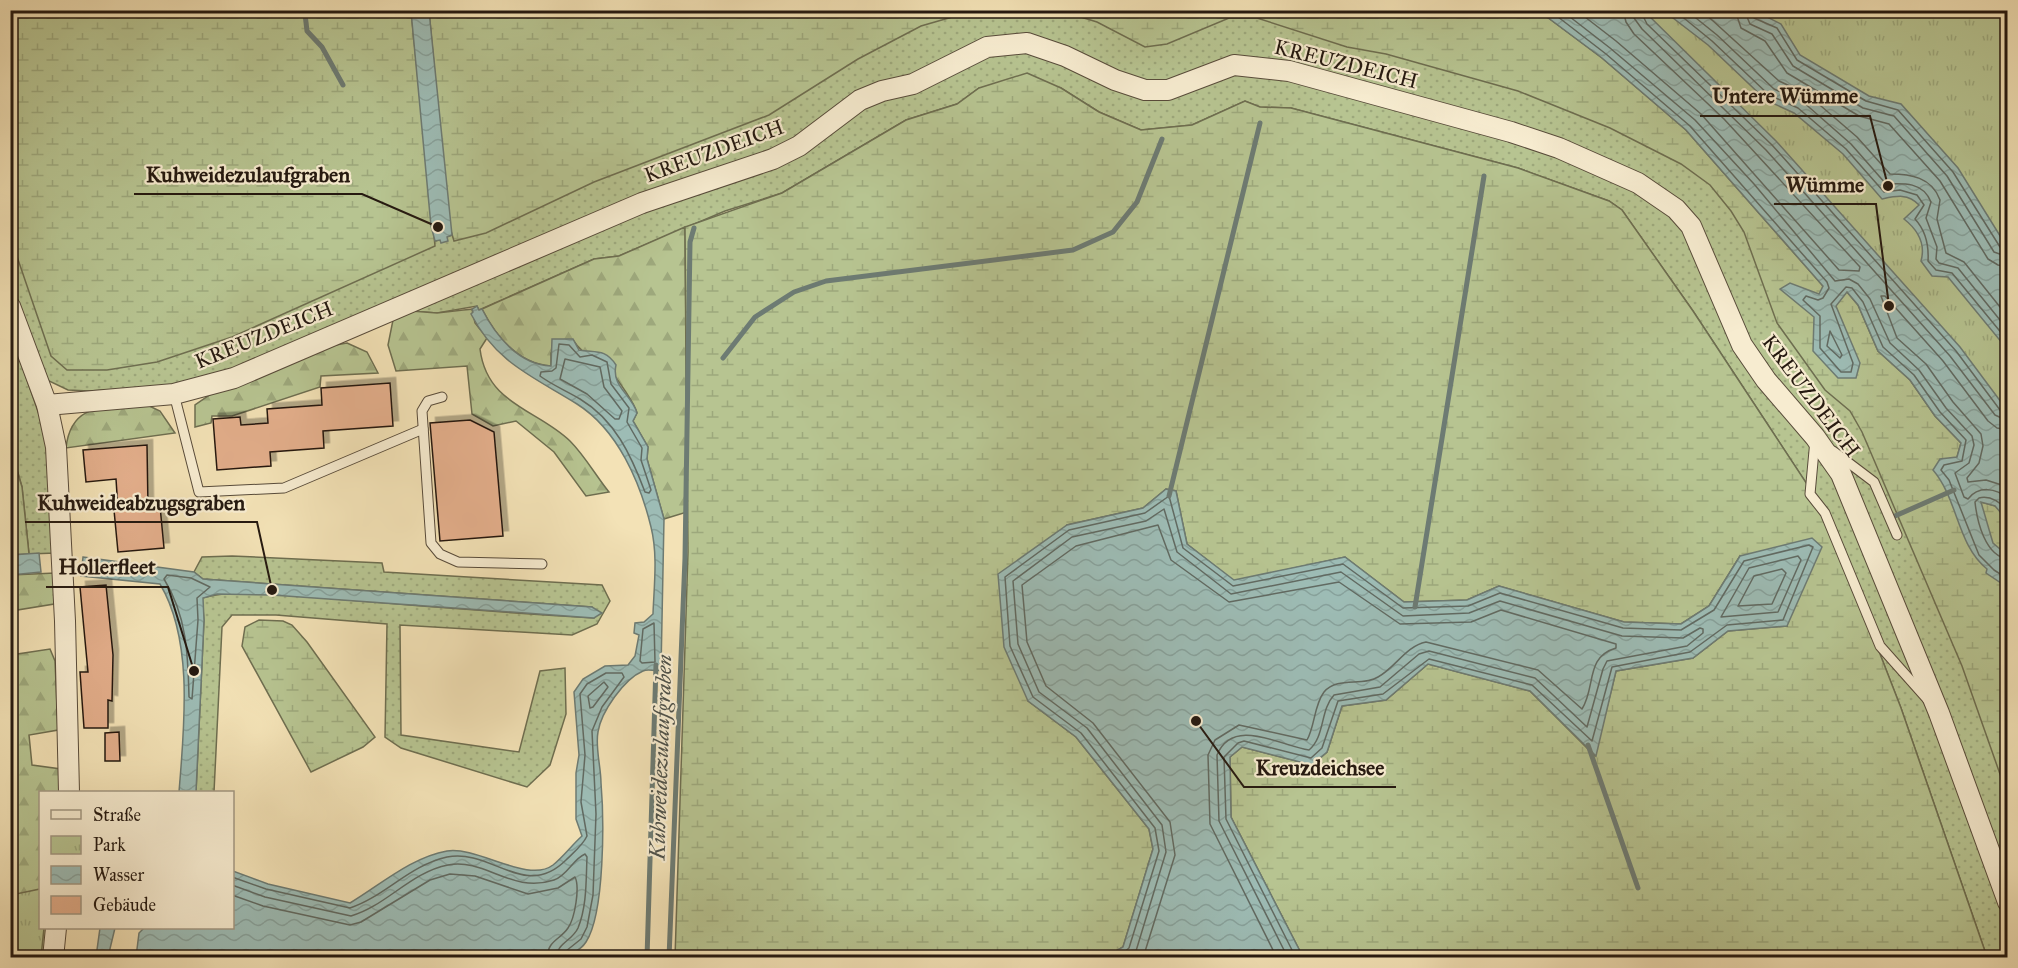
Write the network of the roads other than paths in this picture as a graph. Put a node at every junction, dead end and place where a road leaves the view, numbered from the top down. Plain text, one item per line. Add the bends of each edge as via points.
1 (10, 306) edge
2 (174, 394) junction
3 (442, 397) dead end
4 (47, 405) junction
5 (423, 429) junction
6 (1815, 437) junction
7 (1897, 535) dead end
8 (542, 564) dead end
9 (1938, 713) junction
10 (69, 791) edge
11 (2007, 902) edge
12 (56, 929) edge
13 (53, 957) edge

1 - 4 street
2 - 4 street, KREUZDEICH
2 - 5 lane via 199,492 284,488
2 - 6 street, KREUZDEICH via 234,378 642,203 773,159 799,146 860,100 913,84 987,47 1027,43 1145,90 1168,90 1234,65 1289,71 1511,132 1559,148 1638,183 1676,209 1692,226 1743,345 1766,380
3 - 5 lane via 428,401 423,411
4 - 10 street via 59,477
5 - 8 lane via 431,543 440,554 458,562
6 - 7 lane via 1874,482
6 - 9 street, KREUZDEICH via 1841,474
6 - 9 lane via 1810,494 1825,513 1880,646
9 - 11 street, KREUZDEICH
12 - 13 street

